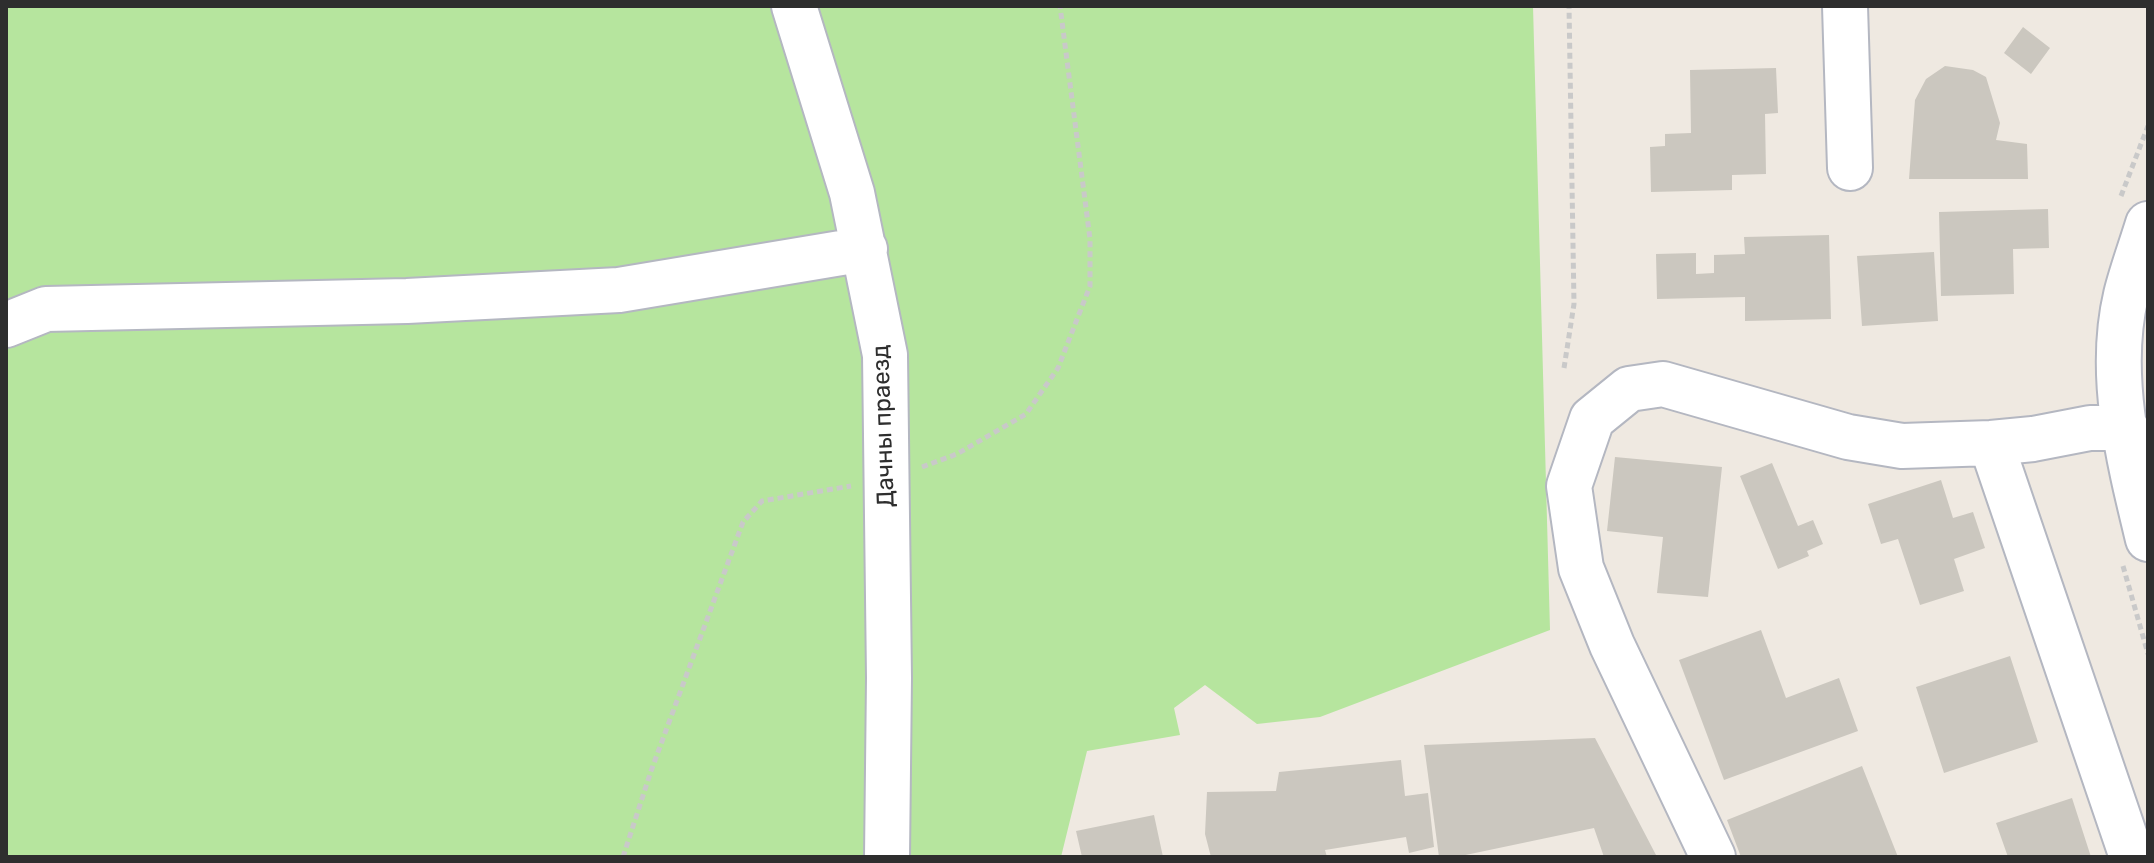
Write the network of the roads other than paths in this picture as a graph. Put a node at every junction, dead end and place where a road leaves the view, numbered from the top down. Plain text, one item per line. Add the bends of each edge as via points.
1 (794, 6) edge
2 (1845, 6) edge
3 (1850, 168) dead end
4 (2148, 224) edge
5 (865, 249) junction
6 (6, 325) edge
7 (2126, 428) junction
8 (1991, 443) junction
9 (2148, 539) edge
10 (887, 857) edge
11 (1713, 857) edge
12 (2132, 857) edge

1 - 5 street, Дачны праезд
2 - 3 street
4 - 7 street via 2121,331 2119,385
5 - 6 street via 619,290 46,309
5 - 10 street, Дачны праезд via 885,355
7 - 8 street
7 - 9 street
8 - 11 street via 1902,446 1848,437 1663,384 1629,389 1592,419 1569,486 1581,568
8 - 12 street

